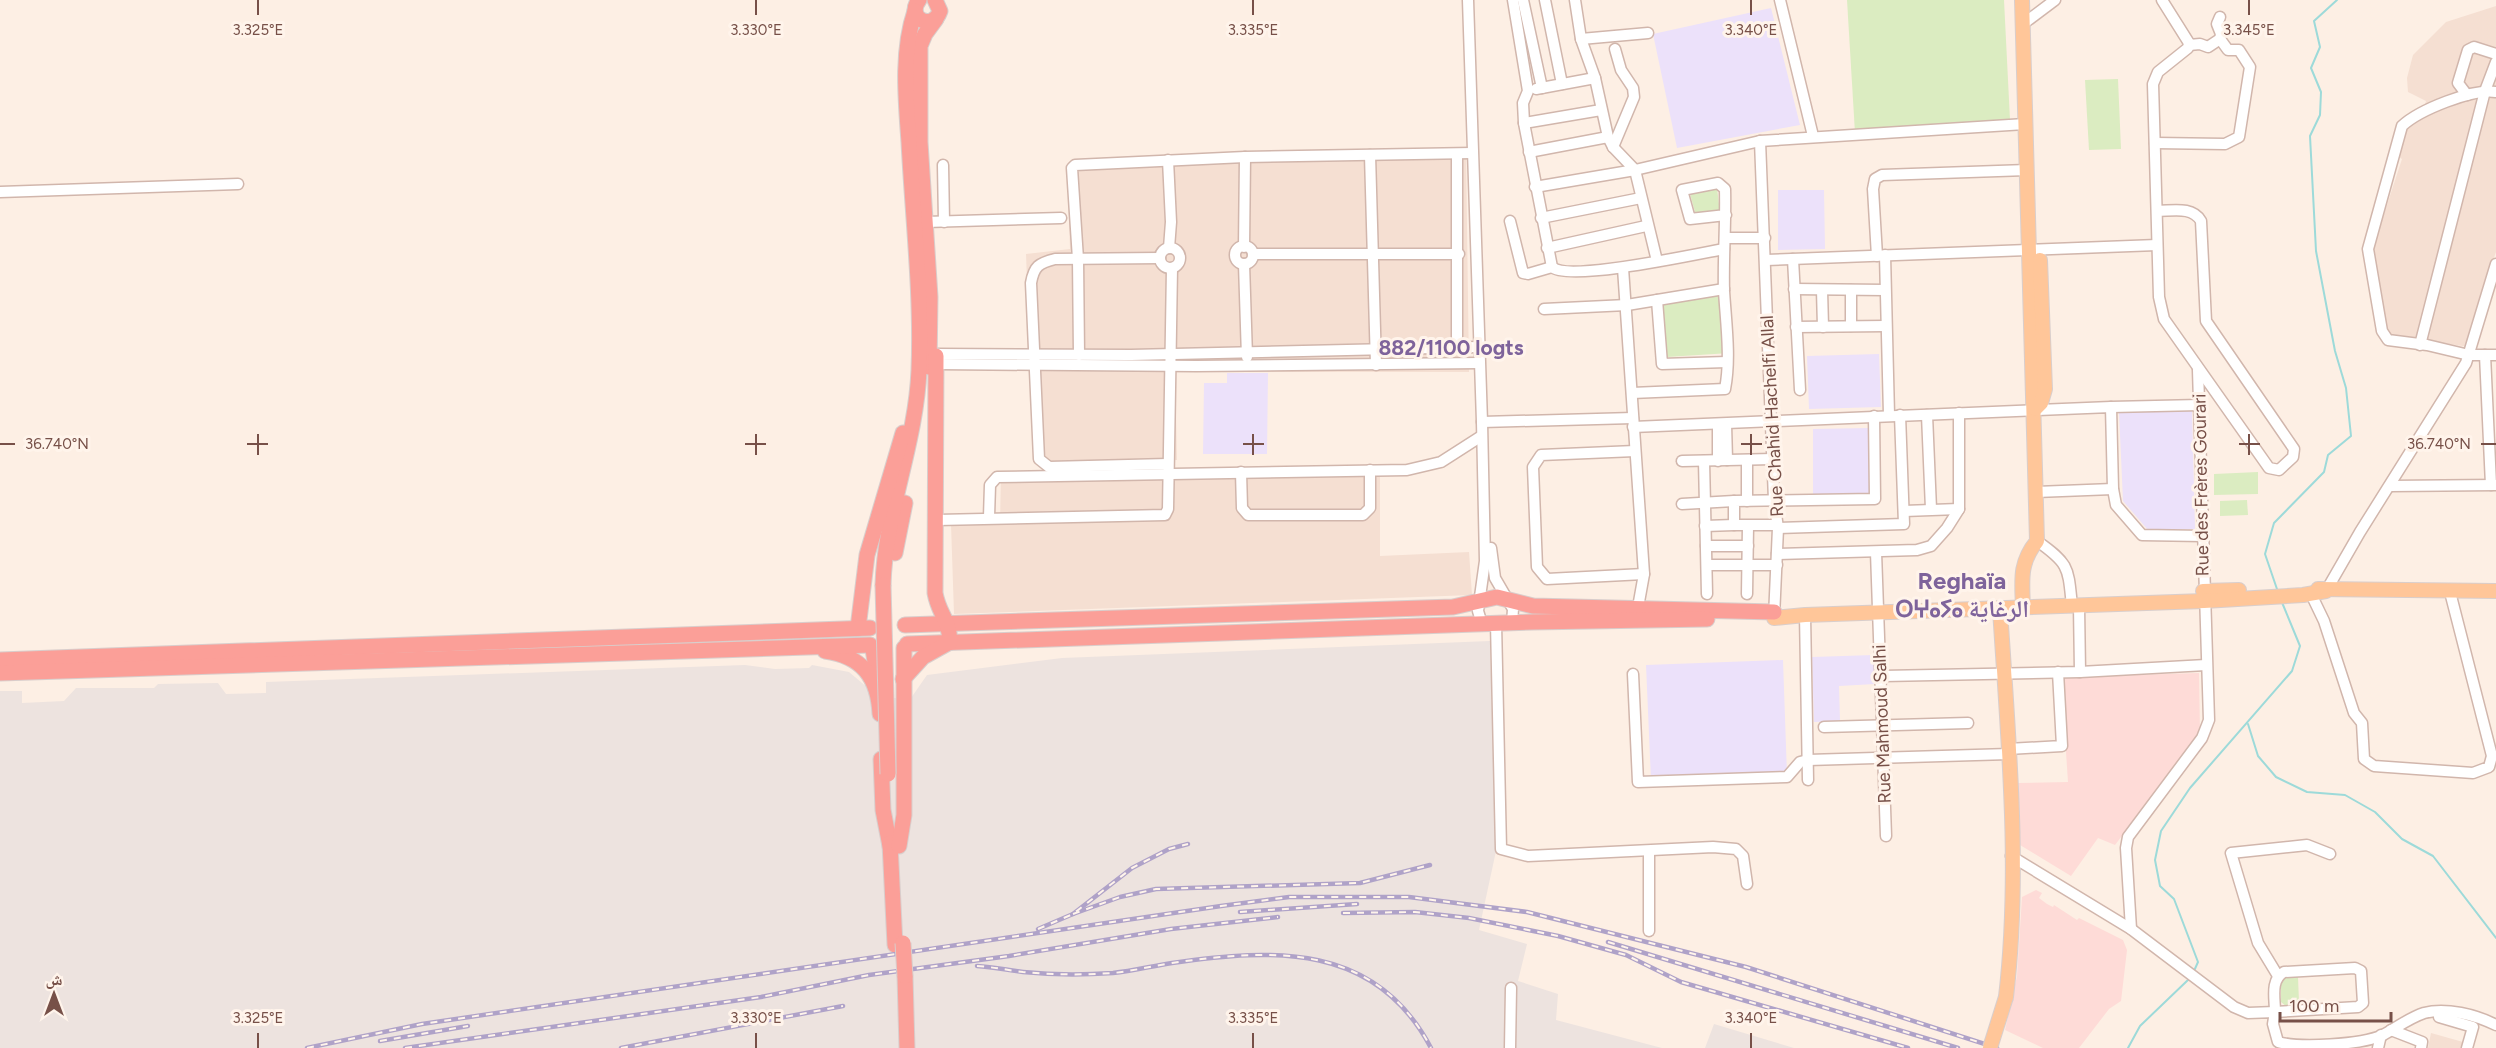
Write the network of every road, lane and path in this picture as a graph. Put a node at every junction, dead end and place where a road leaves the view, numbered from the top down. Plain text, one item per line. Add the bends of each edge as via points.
1 (1468, 0) edge
2 (1512, 0) edge
3 (1524, 0) edge
4 (1545, 0) edge
5 (1575, 0) edge
6 (1780, 0) edge
7 (2022, 0) edge
8 (2055, 0) edge
9 (2162, 0) edge
10 (918, 3) edge
11 (940, 7) edge
12 (2220, 16) dead end
13 (2023, 24) junction
14 (1648, 33) dead end
15 (1581, 39) junction
16 (2220, 39) junction
17 (2188, 45) junction
18 (1614, 49) dead end
19 (2496, 54) edge
20 (2496, 62) edge
21 (1595, 78) junction
22 (1562, 84) junction
23 (1542, 88) junction
24 (1528, 91) junction
25 (2491, 91) edge
26 (2466, 95) junction
27 (1601, 110) junction
28 (1524, 123) junction
29 (2025, 124) junction
30 (1813, 136) junction
31 (1760, 141) junction
32 (1611, 142) junction
33 (2155, 143) junction
34 (1529, 152) junction
35 (1472, 153) junction
36 (1457, 154) junction
37 (1370, 156) junction
38 (1245, 158) junction
39 (1168, 160) junction
40 (943, 165) dead end
41 (1635, 170) junction
42 (2027, 170) junction
43 (238, 184) dead end
44 (1535, 187) junction
45 (0, 192) edge
46 (1641, 198) junction
47 (2157, 211) junction
48 (1726, 215) junction
49 (1061, 218) dead end
50 (1541, 218) junction
51 (1510, 221) dead end
52 (926, 222) junction
53 (944, 222) junction
54 (1646, 226) junction
55 (1765, 238) junction
56 (1725, 244) junction
57 (2157, 245) junction
58 (1169, 248) junction
59 (1547, 248) junction
60 (2031, 249) junction
61 (1248, 250) junction
62 (1373, 252) junction
63 (1459, 254) junction
64 (1881, 256) junction
65 (1160, 258) junction
66 (1078, 259) junction
67 (1793, 259) junction
68 (1766, 260) junction
69 (1657, 261) junction
70 (2496, 264) edge
71 (1552, 267) junction
72 (1172, 268) junction
73 (1623, 268) junction
74 (1724, 289) junction
75 (1794, 289) junction
76 (1822, 290) junction
77 (1851, 290) junction
78 (1884, 290) junction
79 (2496, 292) edge
80 (924, 299) junction
81 (1657, 300) junction
82 (1627, 305) junction
83 (2484, 305) junction
84 (2496, 308) edge
85 (1544, 309) dead end
86 (1851, 326) junction
87 (1885, 326) junction
88 (1796, 327) junction
89 (1823, 327) junction
90 (2420, 345) junction
91 (1457, 347) junction
92 (1479, 347) junction
93 (1376, 348) junction
94 (1247, 350) junction
95 (1034, 354) junction
96 (1168, 354) junction
97 (1079, 355) junction
98 (2469, 355) junction
99 (2491, 355) edge
100 (936, 359) junction
101 (1727, 362) junction
102 (1479, 363) junction
103 (1376, 365) junction
104 (1035, 366) junction
105 (1169, 366) junction
106 (1247, 366) junction
107 (2198, 370) junction
108 (1800, 390) dead end
109 (1632, 393) junction
110 (2200, 405) junction
111 (2111, 407) junction
112 (2034, 411) junction
113 (1959, 413) junction
114 (1894, 415) junction
115 (1874, 416) junction
116 (1927, 416) junction
117 (1482, 422) junction
118 (1771, 422) junction
119 (1633, 423) junction
120 (1722, 424) junction
121 (1480, 436) junction
122 (1635, 451) junction
123 (1773, 459) junction
124 (1723, 460) junction
125 (1747, 460) junction
126 (1704, 461) junction
127 (1682, 462) dead end
128 (1168, 469) junction
129 (1370, 470) junction
130 (1241, 472) junction
131 (2494, 485) edge
132 (2390, 486) junction
133 (2113, 489) junction
134 (2036, 492) junction
135 (1774, 500) junction
136 (1734, 501) junction
137 (1747, 501) junction
138 (1682, 504) dead end
139 (1705, 504) junction
140 (1931, 509) junction
141 (1959, 509) junction
142 (1904, 511) junction
143 (989, 518) junction
144 (937, 520) junction
145 (1734, 525) junction
146 (1705, 526) junction
147 (1748, 526) junction
148 (1777, 526) junction
149 (2203, 536) junction
150 (2033, 545) junction
151 (1706, 546) junction
152 (1748, 546) junction
153 (1876, 552) junction
154 (1777, 560) junction
155 (1707, 565) junction
156 (1748, 565) junction
157 (1644, 574) junction
158 (2326, 591) junction
159 (2496, 591) edge
160 (2295, 592) junction
161 (2450, 592) junction
162 (935, 593) junction
163 (1707, 594) dead end
164 (1747, 594) dead end
165 (2311, 594) junction
166 (2204, 596) junction
167 (1508, 599) junction
168 (1479, 602) junction
169 (1533, 606) junction
170 (2075, 606) junction
171 (2012, 608) junction
172 (1877, 612) junction
173 (1637, 613) junction
174 (1774, 615) junction
175 (1805, 615) junction
176 (1533, 622) junction
177 (949, 623) junction
178 (1512, 623) junction
179 (1489, 624) junction
180 (912, 625) junction
181 (864, 628) junction
182 (830, 629) junction
183 (950, 642) junction
184 (831, 645) junction
185 (905, 646) junction
186 (789, 647) junction
187 (872, 647) junction
188 (0, 660) edge
189 (2206, 665) junction
190 (2058, 672) junction
191 (2080, 672) junction
192 (0, 673) edge
193 (1633, 674) dead end
194 (2004, 674) junction
195 (1882, 676) junction
196 (903, 679) junction
197 (879, 695) junction
198 (1968, 723) dead end
199 (1884, 725) junction
200 (1824, 727) dead end
201 (2009, 752) junction
202 (1885, 759) junction
203 (1808, 760) junction
204 (2493, 769) edge
205 (1808, 780) dead end
206 (1886, 836) dead end
207 (895, 848) junction
208 (1649, 851) junction
209 (2330, 854) dead end
210 (2011, 856) junction
211 (2031, 868) junction
212 (2011, 876) junction
213 (1747, 884) dead end
214 (2132, 929) junction
215 (1649, 932) dead end
216 (2278, 976) junction
217 (900, 977) junction
218 (1511, 988) dead end
219 (2275, 1012) junction
220 (2425, 1012) junction
221 (2496, 1025) edge
222 (2386, 1033) junction
223 (899, 1048) edge
224 (908, 1048) edge
225 (1510, 1048) edge
226 (1990, 1048) edge
227 (2288, 1048) edge
228 (2378, 1048) edge
229 (2421, 1048) edge
230 (2468, 1048) edge

1 - 35 street
2 - 24 street
3 - 23 street
4 - 22 street
5 - 15 street
6 - 30 street
7 - 13 main road
8 - 13 street
9 - 17 street via 2188,37
10 - 11 highway via 918,19 925,22
10 - 80 highway via 909,41 906,100
11 - 52 highway via 920,46 920,141
12 - 16 street
13 - 29 main road
14 - 15 street
15 - 21 street
16 - 17 street via 2208,47
16 - 33 street via 2228,50 2239,50 2250,66 2239,137 2225,144
17 - 33 street via 2154,77
18 - 32 street via 1621,70 1634,88 1634,97
19 - 26 street via 2475,47 2468,50 2458,83
20 - 25 street
21 - 22 street
21 - 27 street
22 - 23 street
23 - 24 street
24 - 28 street via 1523,103
25 - 26 street
25 - 90 street
26 - 90 street via 2402,126 2368,249 2382,331 2388,340
27 - 28 street
27 - 32 street
28 - 34 street
29 - 30 street
29 - 42 main road
30 - 31 street
31 - 41 street
31 - 55 street, Rue Chahid Hachelfi Allal
32 - 34 street
32 - 41 street
33 - 47 street
34 - 44 street
35 - 36 street
35 - 92 street
36 - 37 street
36 - 63 street
37 - 38 street
37 - 62 street
38 - 39 street
38 - 61 street
39 - 58 street
39 - 66 street via 1078,164 1072,168
40 - 53 street
41 - 44 street
41 - 46 street
42 - 60 main road
42 - 64 street via 1887,174 1875,179
43 - 45 street
44 - 50 street
46 - 50 street
46 - 54 street
47 - 57 street
47 - 107 street via 2192,212 2201,221 2206,321 2294,449 2294,457 2279,470 2269,468
48 - 48 street via 1690,219 1682,190 1722,184
48 - 56 street
49 - 53 street
50 - 59 street
51 - 71 street via 1523,273
52 - 53 street
52 - 80 highway
54 - 59 street
54 - 69 street
55 - 56 street
55 - 68 street, Rue Chahid Hachelfi Allal
56 - 69 street
56 - 74 street
57 - 60 street
57 - 107 street via 2164,319
58 - 65 street
58 - 72 street via 1178,252 1180,258
59 - 71 street
60 - 64 street
60 - 112 main road via 2040,262 2045,390
61 - 62 street
61 - 94 street via 1250,262 1244,264
62 - 63 street
62 - 93 street
63 - 91 street
64 - 67 street
64 - 78 street
65 - 66 street
65 - 72 street
66 - 95 street via 1039,263 1034,270
66 - 97 street
67 - 68 street
67 - 75 street
68 - 118 street, Rue Chahid Hachelfi Allal
69 - 73 street
70 - 83 street
71 - 73 street via 1564,272
72 - 96 street
73 - 82 street
74 - 81 street
74 - 101 street
75 - 76 street
75 - 88 street
76 - 77 street
76 - 89 street
77 - 78 street
77 - 86 street
78 - 87 street
79 - 83 street
80 - 100 highway
80 - 181 highway via 908,409 867,555
80 - 207 highway via 927,398 888,585
81 - 82 street
81 - 101 street via 1662,364
82 - 85 street
82 - 109 street
83 - 84 street
83 - 98 street
86 - 87 street
86 - 89 street
87 - 114 street
88 - 89 street
88 - 108 street
90 - 98 street
91 - 92 street
91 - 93 street
92 - 102 street
93 - 94 street
93 - 103 street
94 - 96 street
94 - 106 street
95 - 97 street
95 - 100 street
95 - 104 street
96 - 97 street
96 - 105 street
98 - 99 street
98 - 132 street
99 - 131 street
100 - 104 street
100 - 144 highway
101 - 109 street via 1725,389
102 - 103 street
102 - 117 street
103 - 106 street
104 - 105 street
104 - 128 street via 1039,459 1044,464
105 - 106 street
105 - 128 street
107 - 110 street, Rue des Frères Gourari
109 - 119 street
110 - 111 street
110 - 149 street, Rue des Frères Gourari
111 - 112 street
111 - 133 street
112 - 113 street
112 - 134 main road
113 - 116 street
113 - 141 street
114 - 115 street
114 - 116 street
114 - 142 street
115 - 118 street
115 - 135 street via 1875,499
116 - 140 street
117 - 119 street
117 - 121 street
117 - 167 street via 1493,573
118 - 120 street
118 - 123 street, Rue Chahid Hachelfi Allal
119 - 120 street
119 - 122 street
120 - 124 street
121 - 129 street via 1452,457 1430,466
121 - 168 street via 1485,561
122 - 157 street
122 - 157 street via 1541,455 1535,460 1537,567 1547,579
123 - 125 street
123 - 135 street, Rue Chahid Hachelfi Allal
124 - 125 street
124 - 126 street
125 - 137 street
126 - 127 street
126 - 139 street
128 - 130 street
128 - 143 street via 998,477 990,485
128 - 143 street via 1167,511 1161,517
129 - 130 street
129 - 130 street via 1369,511 1352,515 1248,515 1242,508
131 - 132 street
132 - 158 street
133 - 134 street
133 - 149 street via 2116,505 2142,535
134 - 150 main road
135 - 137 street
135 - 148 street, Rue Chahid Hachelfi Allal
136 - 137 street
136 - 139 street
136 - 145 street
138 - 139 street
139 - 146 street
140 - 141 street
140 - 142 street
141 - 153 street via 1931,546
142 - 148 street via 1904,524
143 - 144 street
144 - 162 highway
145 - 146 street
145 - 147 street
146 - 151 street
147 - 148 street
147 - 152 street
148 - 154 street, Rue Chahid Hachelfi Allal
149 - 166 street, Rue des Frères Gourari
150 - 170 street via 2058,556 2069,572
150 - 171 main road via 2017,563
151 - 152 street
151 - 155 street
152 - 156 street
153 - 154 street
153 - 172 street, Rue Mahmoud Salhi
154 - 156 street
154 - 174 street, Rue Chahid Hachelfi Allal
155 - 156 street
155 - 163 street
156 - 164 street
157 - 173 street
158 - 160 main road
158 - 161 main road
158 - 165 main road
159 - 161 main road
160 - 165 main road
160 - 166 main road
161 - 204 street
162 - 177 highway via 941,613
162 - 180 highway via 930,609
165 - 204 street via 2324,621 2354,713 2362,723 2364,759 2368,764 2473,773
166 - 170 main road
166 - 189 street, Rue des Frères Gourari
167 - 168 highway
167 - 169 highway
167 - 178 street via 1514,609
168 - 177 highway via 1453,607
168 - 179 street
169 - 173 highway
169 - 176 highway
170 - 171 main road
170 - 191 street
171 - 172 main road
171 - 194 main road
172 - 175 main road
172 - 195 street, Rue Mahmoud Salhi
173 - 174 highway
173 - 176 highway
174 - 175 main road
175 - 203 street
176 - 178 highway
177 - 180 highway
177 - 183 highway
178 - 179 highway
179 - 183 highway
179 - 208 street via 1501,849 1528,856
180 - 181 highway via 890,616
180 - 185 highway
181 - 182 highway
181 - 187 highway
182 - 184 highway
182 - 188 highway
183 - 185 highway
183 - 196 highway via 923,657
184 - 186 highway
184 - 187 highway
185 - 187 highway via 892,656
185 - 196 highway
186 - 192 highway
186 - 197 highway via 831,652 853,660 870,675
187 - 197 highway
189 - 191 street
189 - 214 street, Rue des Frères Gourari via 2207,729 2128,837
190 - 191 street
190 - 194 street
190 - 201 street via 2062,746
193 - 203 street via 1638,782 1787,777 1800,762
194 - 195 street
194 - 201 main road
195 - 199 street, Rue Mahmoud Salhi
196 - 207 highway via 904,815
197 - 207 highway via 883,810
198 - 199 street
199 - 200 street
199 - 202 street, Rue Mahmoud Salhi
201 - 202 street
201 - 210 main road
202 - 203 street
202 - 206 street, Rue Mahmoud Salhi
203 - 205 street
207 - 217 highway, bridge
208 - 213 street via 1736,849 1743,856
208 - 215 street
209 - 216 street via 2307,845 2231,853 2258,943
210 - 211 street
210 - 212 main road
211 - 212 street
211 - 214 street
212 - 226 main road, bridge via 2006,997
214 - 219 street via 2241,1011
216 - 219 street via 2274,982
216 - 219 street via 2284,972 2355,968 2361,971 2364,996 2363,1003 2352,1010
217 - 223 highway
217 - 224 highway
218 - 225 street
219 - 227 street via 2273,1024 2278,1042
220 - 221 street via 2464,1013
220 - 222 street
220 - 230 street via 2473,1027
222 - 227 street via 2332,1045
222 - 228 street
222 - 229 street via 2422,1042

